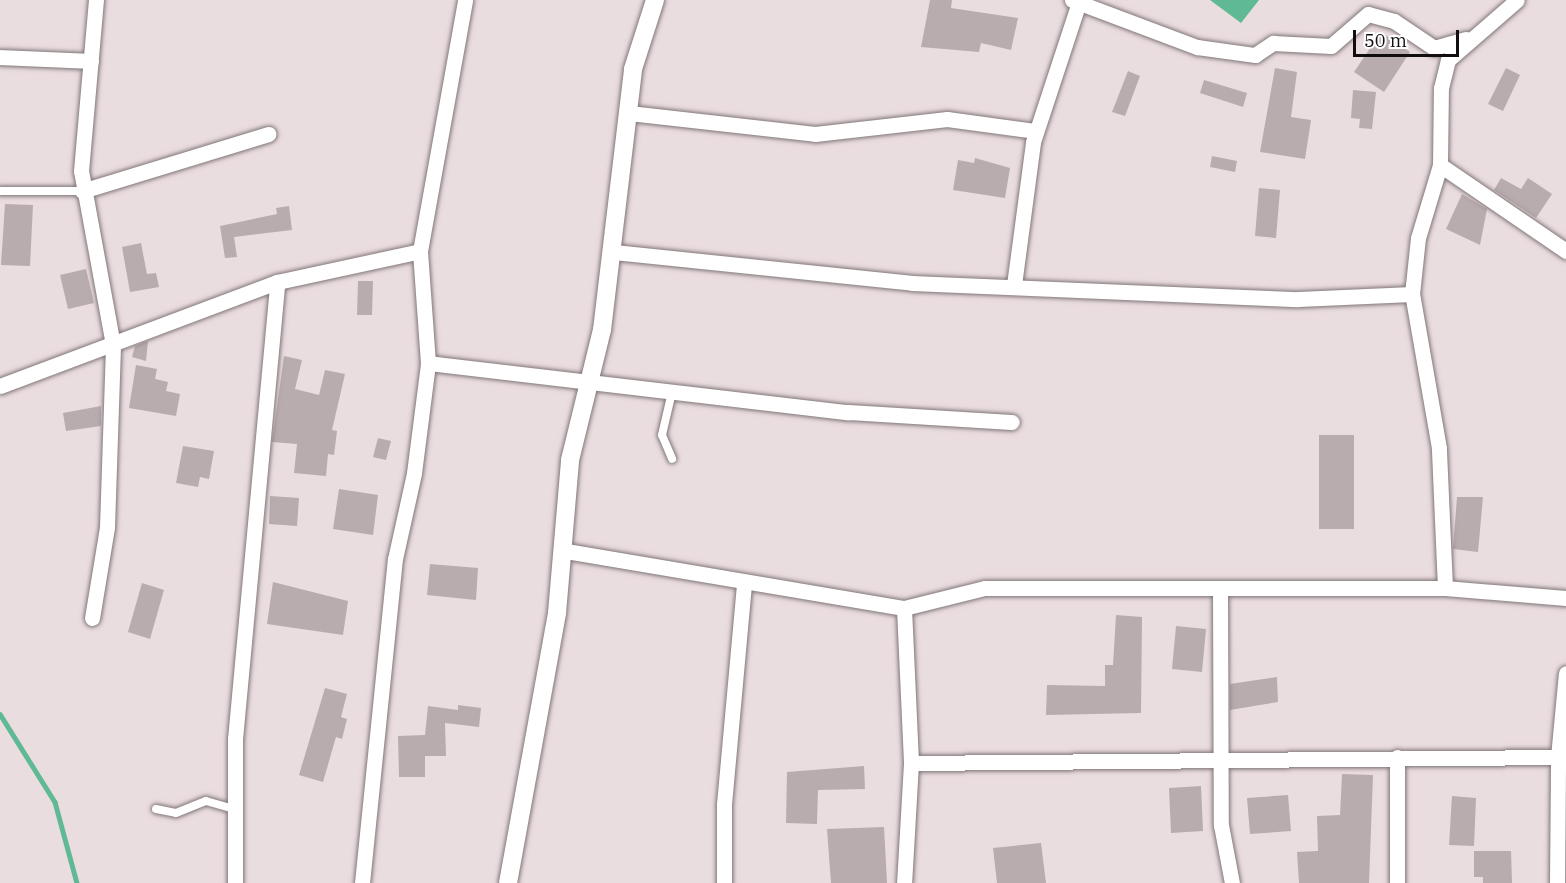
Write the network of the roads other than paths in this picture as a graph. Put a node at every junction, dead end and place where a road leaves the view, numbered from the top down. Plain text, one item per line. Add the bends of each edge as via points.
1 (96, 0) edge
2 (465, 0) edge
3 (655, 0) edge
4 (1517, 0) edge
5 (1075, 1) edge
6 (1467, 39) junction
7 (0, 57) edge
8 (91, 61) junction
9 (628, 113) junction
10 (1036, 131) junction
11 (269, 134) dead end
12 (1440, 165) junction
13 (0, 191) edge
14 (82, 191) junction
15 (420, 251) junction
16 (1566, 251) edge
17 (614, 252) junction
18 (277, 282) junction
19 (1014, 285) junction
20 (1412, 294) junction
21 (113, 345) junction
22 (428, 363) junction
23 (590, 378) junction
24 (0, 386) edge
25 (672, 392) junction
26 (1012, 423) dead end
27 (672, 459) dead end
28 (566, 550) junction
29 (744, 584) junction
30 (1445, 588) junction
31 (1220, 589) junction
32 (1566, 598) edge
33 (904, 608) junction
34 (92, 618) dead end
35 (1566, 673) edge
36 (1397, 757) junction
37 (1562, 758) edge
38 (911, 763) junction
39 (1220, 763) junction
40 (156, 809) dead end
41 (234, 809) junction
42 (235, 883) edge
43 (362, 883) edge
44 (508, 883) edge
45 (724, 883) edge
46 (904, 883) edge
47 (1232, 883) edge
48 (1397, 883) edge
49 (1557, 883) edge

1 - 8 street
2 - 15 street
3 - 9 street via 639,44
4 - 6 street
5 - 6 street via 1197,47 1255,55 1272,43 1330,46 1368,14 1394,21 1434,48
5 - 10 street
6 - 12 street via 1448,60 1441,88
7 - 8 street
8 - 14 street
9 - 10 street via 815,134 947,119
9 - 17 street
10 - 19 street
11 - 14 street
12 - 16 street
12 - 20 street via 1421,213
13 - 14 lane
14 - 21 street
15 - 18 street
15 - 22 street
17 - 19 street via 912,283
17 - 23 street
18 - 21 street
18 - 41 street via 235,739
19 - 20 street via 1298,299
20 - 30 street via 1439,448
21 - 24 street
21 - 34 street via 107,527
22 - 23 street
22 - 43 street via 414,473 395,559
23 - 25 street
23 - 28 street via 570,460
25 - 26 street
25 - 27 lane via 662,435
28 - 29 street
28 - 44 street
29 - 33 street
29 - 45 street via 724,804
30 - 31 street
30 - 32 street
31 - 33 street via 985,588
31 - 39 street
33 - 38 street
35 - 37 street
36 - 37 street
36 - 39 street
36 - 48 street
37 - 49 street
38 - 39 street
38 - 46 street
39 - 47 street via 1221,825
40 - 41 lane via 176,813 206,801
41 - 42 street

